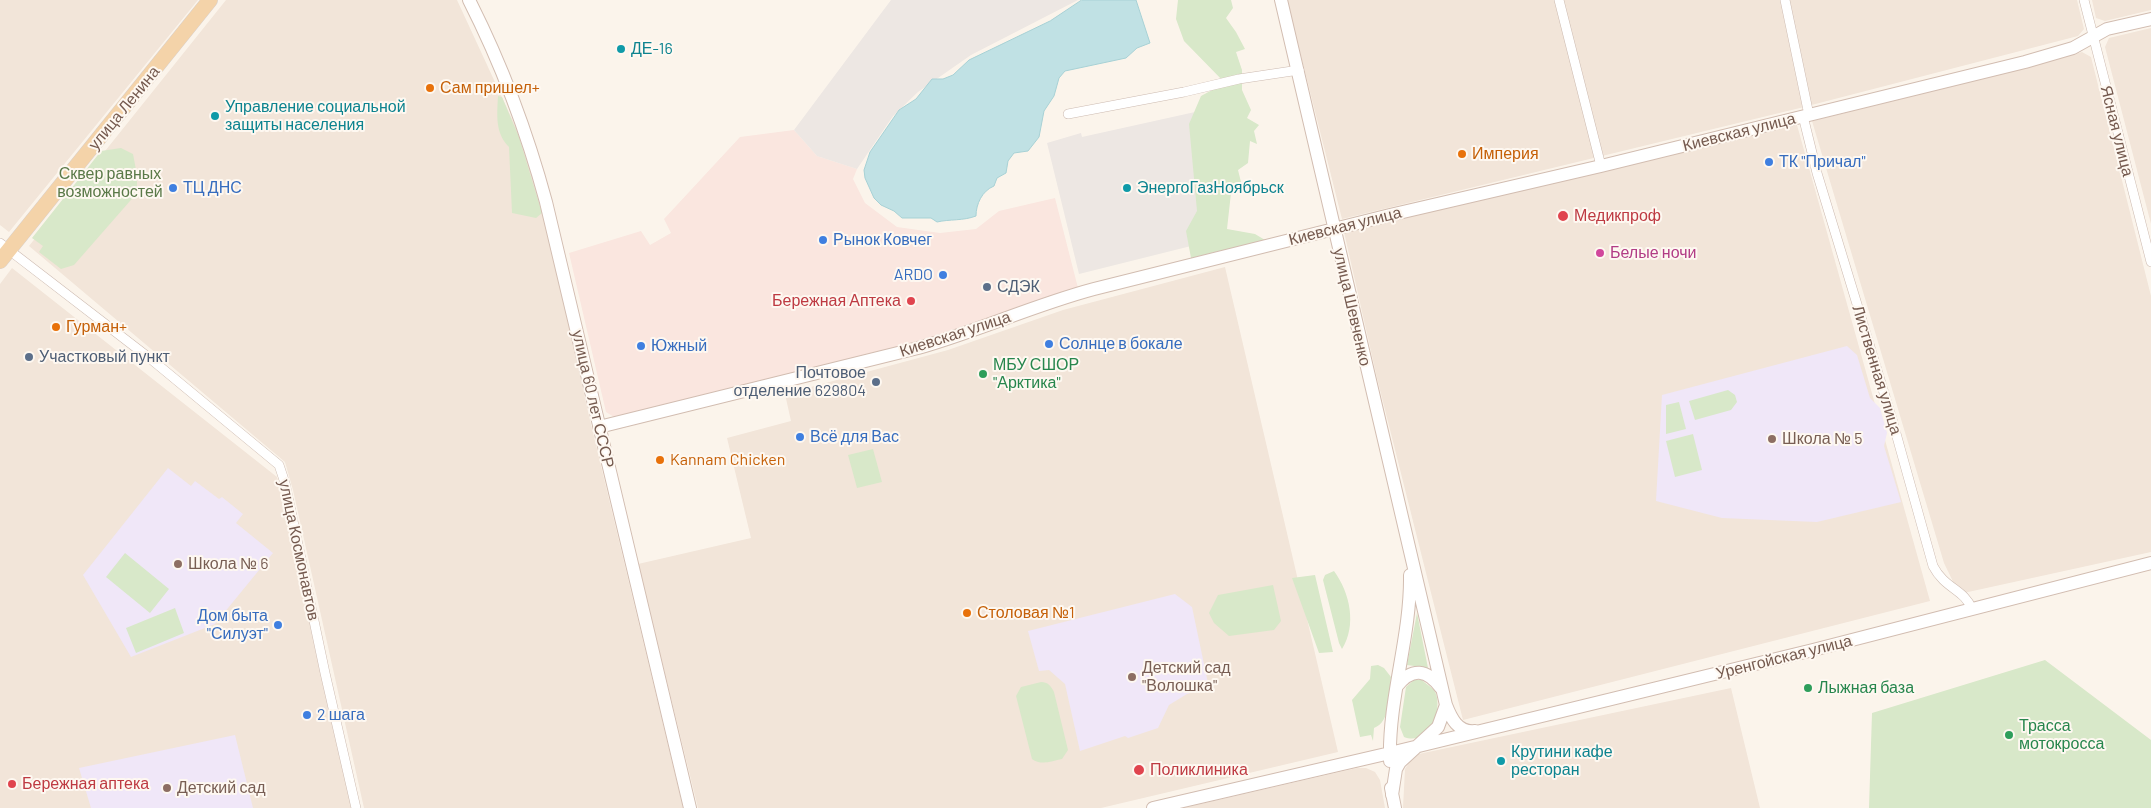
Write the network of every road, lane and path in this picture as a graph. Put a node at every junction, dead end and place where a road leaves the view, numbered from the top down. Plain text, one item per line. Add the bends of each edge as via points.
1 (210, 0) edge
2 (469, 0) edge
3 (1281, 0) edge
4 (1559, 0) edge
5 (1785, 0) edge
6 (2084, 0) edge
7 (2151, 19) edge
8 (2093, 37) junction
9 (1299, 70) junction
10 (1068, 114) dead end
11 (1806, 116) junction
12 (1601, 166) junction
13 (1334, 229) junction
14 (3, 251) edge
15 (2151, 262) edge
16 (599, 427) junction
17 (1409, 555) junction
18 (2151, 563) edge
19 (1972, 609) junction
20 (1397, 686) junction
21 (1445, 701) junction
22 (1392, 720) junction
23 (1482, 731) junction
24 (1415, 747) junction
25 (1390, 753) junction
26 (1392, 795) junction
27 (356, 808) edge
28 (690, 808) edge
29 (1153, 808) edge
30 (1394, 808) edge

1 - 14 main road, улица Ленина
2 - 16 street, улица 60 лет СССР via 498,60 532,150
3 - 9 street, улица Шевченко
4 - 12 street
5 - 11 street, Лиственная улица
6 - 8 street, Ясная улица
7 - 8 street, Киевская улица via 2107,29
8 - 11 street, Киевская улица via 2073,48 2025,62
8 - 15 street, Ясная улица
9 - 10 street
9 - 13 street, улица Шевченко
11 - 12 street, Киевская улица
11 - 19 street, Лиственная улица via 1817,173 1933,566 1943,582 1964,596
12 - 13 street, Киевская улица
13 - 16 street, Киевская улица via 1067,296 918,348
13 - 17 street, улица Шевченко
14 - 27 street, улица Космонавтов via 152,360 279,465
16 - 28 street, улица 60 лет СССР
17 - 20 street via 1409,607
17 - 21 street
18 - 19 street, Уренгойская улица
19 - 23 street, Уренгойская улица
20 - 21 street via 1406,676 1422,673 1437,683
20 - 22 street
21 - 23 street via 1451,718 1461,728 1470,732
21 - 24 street via 1438,727
22 - 24 street via 1398,740 1404,746
22 - 25 street
23 - 24 street, Уренгойская улица
24 - 25 street, Уренгойская улица
24 - 26 street via 1396,769
25 - 26 street
25 - 29 street, Уренгойская улица
26 - 30 street

